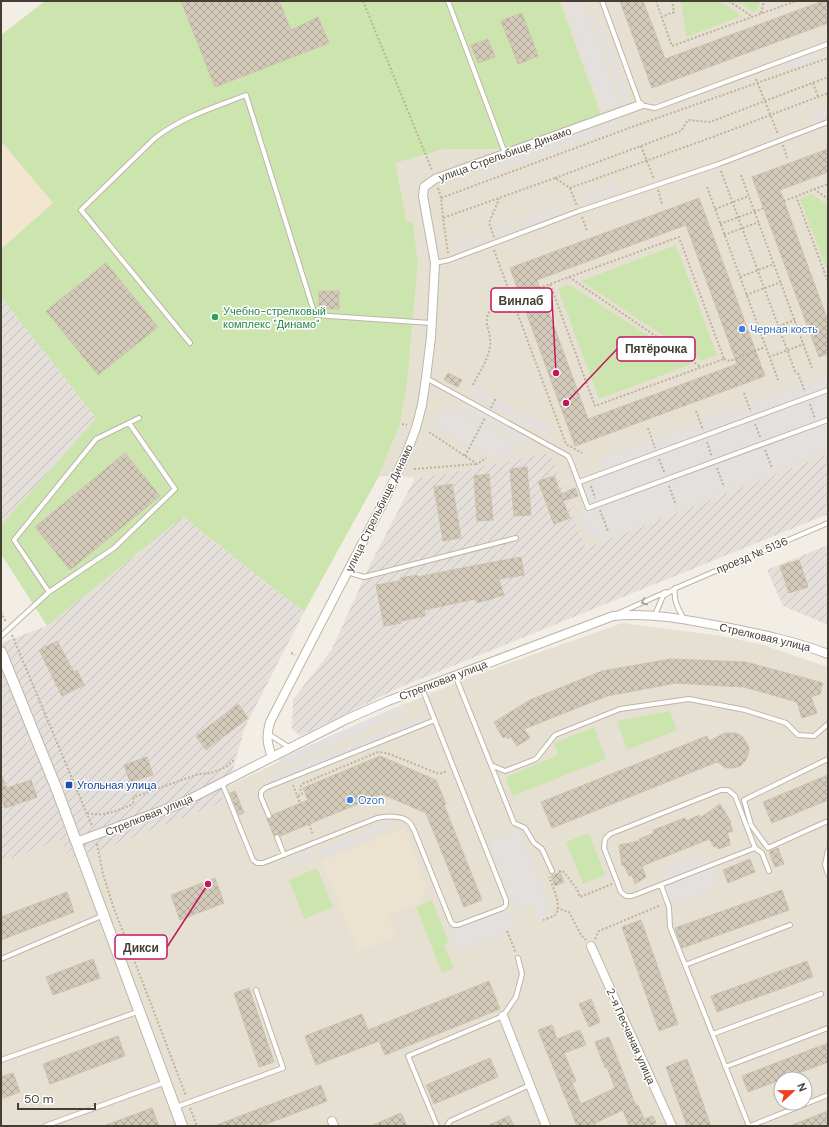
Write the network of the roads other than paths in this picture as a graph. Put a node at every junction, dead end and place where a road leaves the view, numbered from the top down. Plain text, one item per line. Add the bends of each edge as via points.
1 (448, 1) edge
2 (602, 1) edge
3 (828, 44) edge
4 (640, 105) junction
5 (828, 122) edge
6 (506, 154) junction
7 (435, 263) junction
8 (432, 323) junction
9 (190, 343) dead end
10 (426, 378) junction
11 (828, 390) edge
12 (139, 418) dead end
13 (828, 420) edge
14 (129, 423) junction
15 (579, 482) junction
16 (828, 523) edge
17 (516, 538) dead end
18 (348, 572) junction
19 (676, 588) junction
20 (50, 592) junction
21 (655, 615) junction
22 (613, 616) junction
23 (684, 620) junction
24 (1, 636) edge
25 (1, 652) edge
26 (828, 654) edge
27 (455, 675) junction
28 (422, 688) junction
29 (435, 720) junction
30 (828, 724) edge
31 (267, 733) junction
32 (290, 748) junction
33 (272, 757) junction
34 (828, 759) edge
35 (491, 765) junction
36 (222, 782) junction
37 (269, 816) dead end
38 (828, 821) edge
39 (749, 826) junction
40 (277, 837) dead end
41 (76, 842) junction
42 (755, 848) junction
43 (828, 850) edge
44 (284, 855) junction
45 (552, 871) road end
46 (769, 871) dead end
47 (828, 874) edge
48 (661, 885) junction
49 (104, 915) junction
50 (790, 925) dead end
51 (591, 946) road end
52 (518, 958) road end
53 (1, 960) edge
54 (685, 966) junction
55 (256, 990) dead end
56 (821, 994) dead end
57 (140, 1011) junction
58 (503, 1016) junction
59 (828, 1028) edge
60 (712, 1034) junction
61 (1, 1060) edge
62 (725, 1067) junction
63 (166, 1082) junction
64 (530, 1085) junction
65 (828, 1095) edge
66 (176, 1107) junction
67 (45, 1126) edge
68 (182, 1126) edge
69 (437, 1126) edge
70 (447, 1126) edge
71 (546, 1126) edge
72 (672, 1126) edge
73 (749, 1126) edge

1 - 6 lane
2 - 4 lane
3 - 4 lane via 655,108
4 - 6 street, улица Стрельбище Динамо
5 - 7 lane via 719,164 579,210 449,260
6 - 7 street, улица Стрельбище Динамо via 435,179 424,187 423,196
7 - 8 street, улица Стрельбище Динамо
8 - 9 lane via 315,315 246,95 168,128 81,210
8 - 10 street, улица Стрельбище Динамо
10 - 15 lane via 568,456
10 - 18 street, улица Стрельбище Динамо via 418,420 408,452
11 - 15 lane
12 - 14 lane
13 - 15 lane via 588,508
14 - 20 lane via 96,440 14,540
14 - 20 lane via 175,489 114,548
16 - 19 lane, проезд № 5136
17 - 18 lane via 364,577
18 - 31 street, улица Стрельбище Динамо via 270,722
19 - 21 lane, проезд № 5136 via 663,596
19 -> 22 lane, проезд № 5136
19 - 23 lane via 674,594 677,609
20 - 24 lane
21 - 22 street, Стрелковая улица
21 - 23 street, Стрелковая улица
22 - 27 street, Стрелковая улица
23 - 26 street, Стрелковая улица via 773,637
25 - 41 street
27 - 28 street, Стрелковая улица
27 - 35 lane
28 - 29 lane
28 - 32 street, Стрелковая улица via 347,719
29 - 37 lane via 265,788 261,792 261,797
29 - 44 lane via 506,900 503,908 454,925 414,830 403,818 377,818
30 - 35 lane via 814,736 798,735 786,723 745,710 689,699 620,709 555,734 536,759 505,771
31 - 32 lane
31 - 33 street, улица Стрельбище Динамо via 267,744
32 - 33 street, Стрелковая улица
33 - 36 street, Стрелковая улица
34 - 39 lane via 744,800
35 - 45 lane via 514,823 525,828 534,843 542,849
36 - 41 street, Стрелковая улица via 180,804
36 - 44 lane via 253,860 263,863
38 - 39 lane via 768,848
39 - 42 lane
39 - 48 lane via 734,796 728,790 721,790 610,834 605,839 604,848 621,892 626,896 632,896
40 - 44 lane
41 - 49 street
42 - 46 lane via 762,853
42 - 48 lane
43 - 47 lane via 825,865
48 - 54 lane via 669,907 670,927
49 - 53 lane
49 - 57 street
50 - 54 lane
51 - 72 street, 2-я Песчаная улица
52 - 58 lane via 522,974 516,997
54 - 60 lane
55 - 66 lane via 283,1068
56 - 60 lane
57 - 61 lane
57 - 63 street
58 - 64 street
58 - 69 lane via 408,1056
59 - 62 lane
60 - 62 lane
62 - 73 lane
63 - 66 street
63 - 67 lane
64 - 70 lane via 450,1121
64 - 71 street
65 - 73 lane
66 - 68 street

